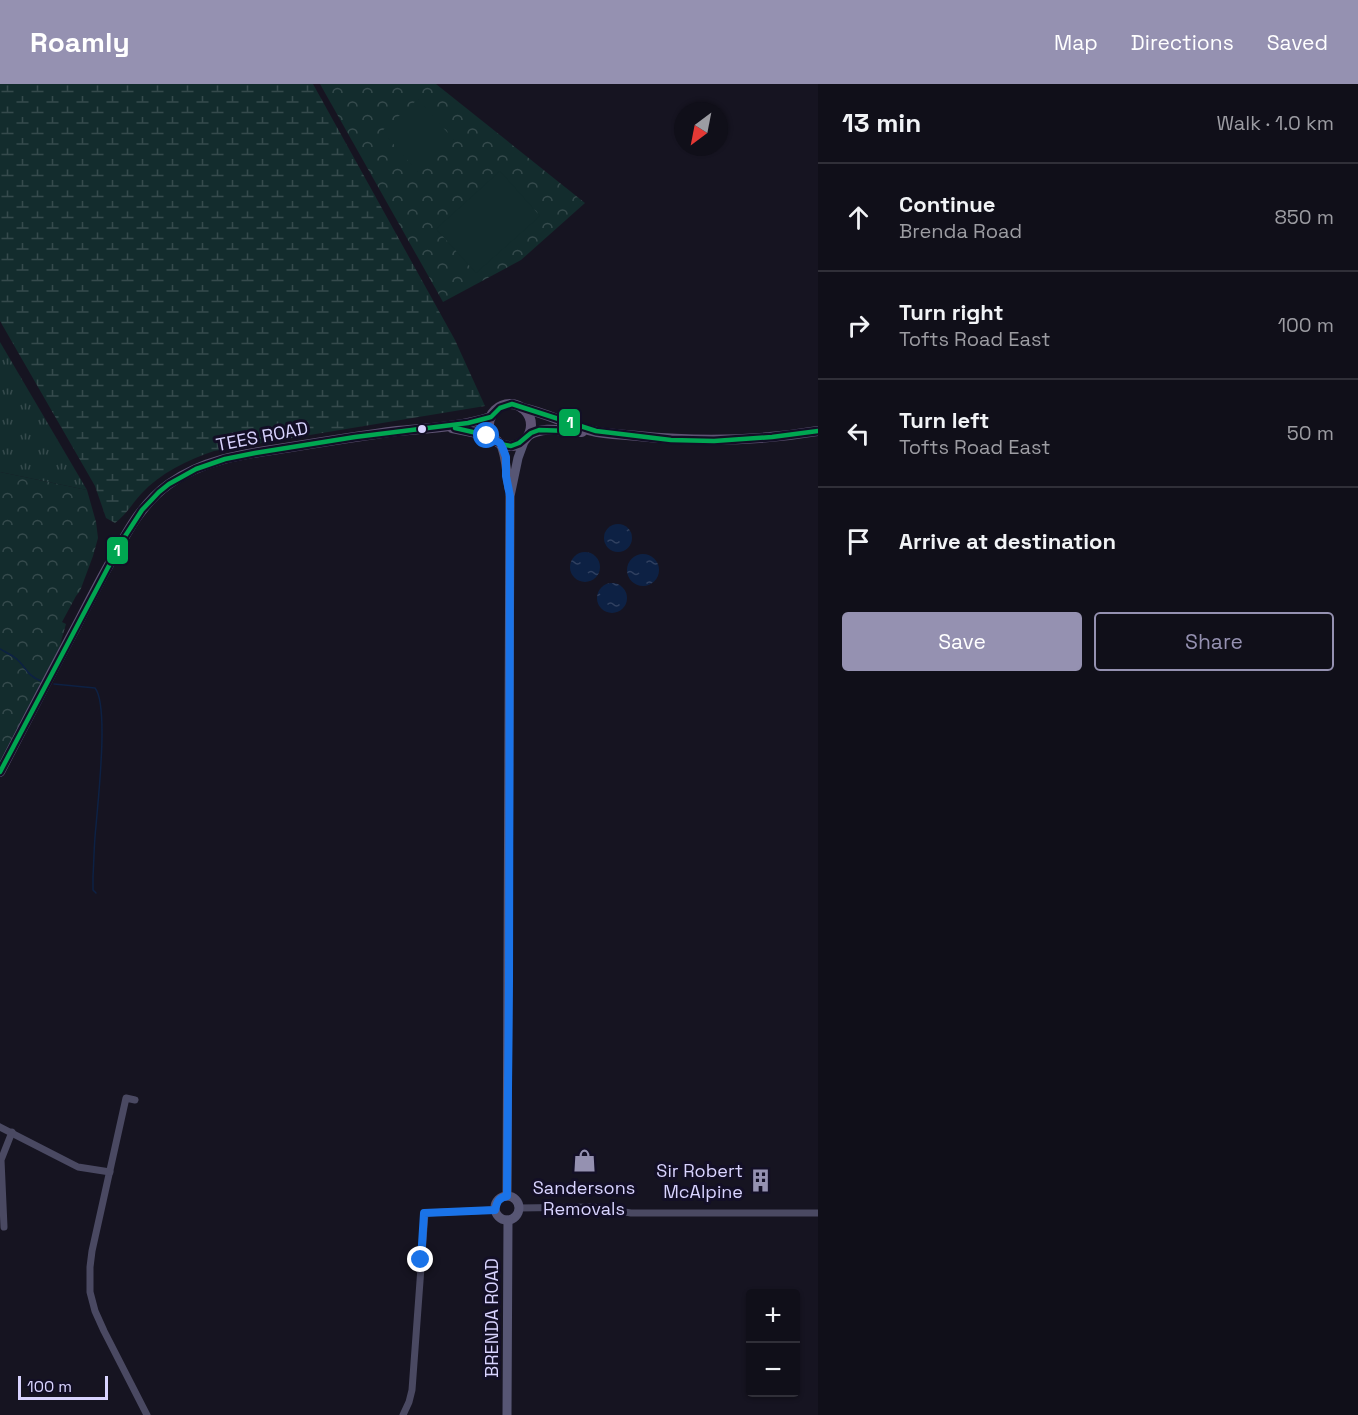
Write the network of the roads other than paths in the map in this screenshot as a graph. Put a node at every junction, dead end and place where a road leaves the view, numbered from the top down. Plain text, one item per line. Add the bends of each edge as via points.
1 (522, 408) junction
2 (491, 417) junction
3 (448, 427) junction
4 (596, 431) junction
5 (818, 431) edge
6 (527, 437) junction
7 (498, 442) junction
8 (510, 496) junction
9 (0, 772) edge
10 (135, 1100) dead end
11 (0, 1127) edge
12 (12, 1132) junction
13 (110, 1172) junction
14 (507, 1196) junction
15 (519, 1208) junction
16 (495, 1210) junction
17 (818, 1213) edge
18 (508, 1220) junction
19 (4, 1227) dead end
20 (147, 1415) edge
21 (403, 1415) edge
22 (507, 1415) edge

1 - 2 main road via 506,404
1 - 4 main road
1 - 6 main road via 531,422
2 - 3 main road, TEES ROAD
2 - 7 main road via 489,425
3 - 7 main road, TEES ROAD
3 - 9 main road, TEES ROAD via 225,458 194,469 158,493 142,509 119,546
4 - 5 main road via 714,441
4 - 6 main road via 545,429
6 - 7 main road via 518,445
6 - 8 main road
7 - 8 main road via 506,457
8 - 14 main road
10 - 13 street via 126,1098
11 - 12 street
12 - 13 street via 78,1167
12 - 19 street via 1,1160
13 - 20 street via 92,1251 90,1292 95,1311
14 - 15 main road
14 - 16 main road via 497,1201
15 - 17 street via 593,1207 631,1213
15 - 18 main road via 518,1214
16 - 18 main road via 496,1215
16 - 21 street via 424,1213 412,1390
18 - 22 main road, BRENDA ROAD

